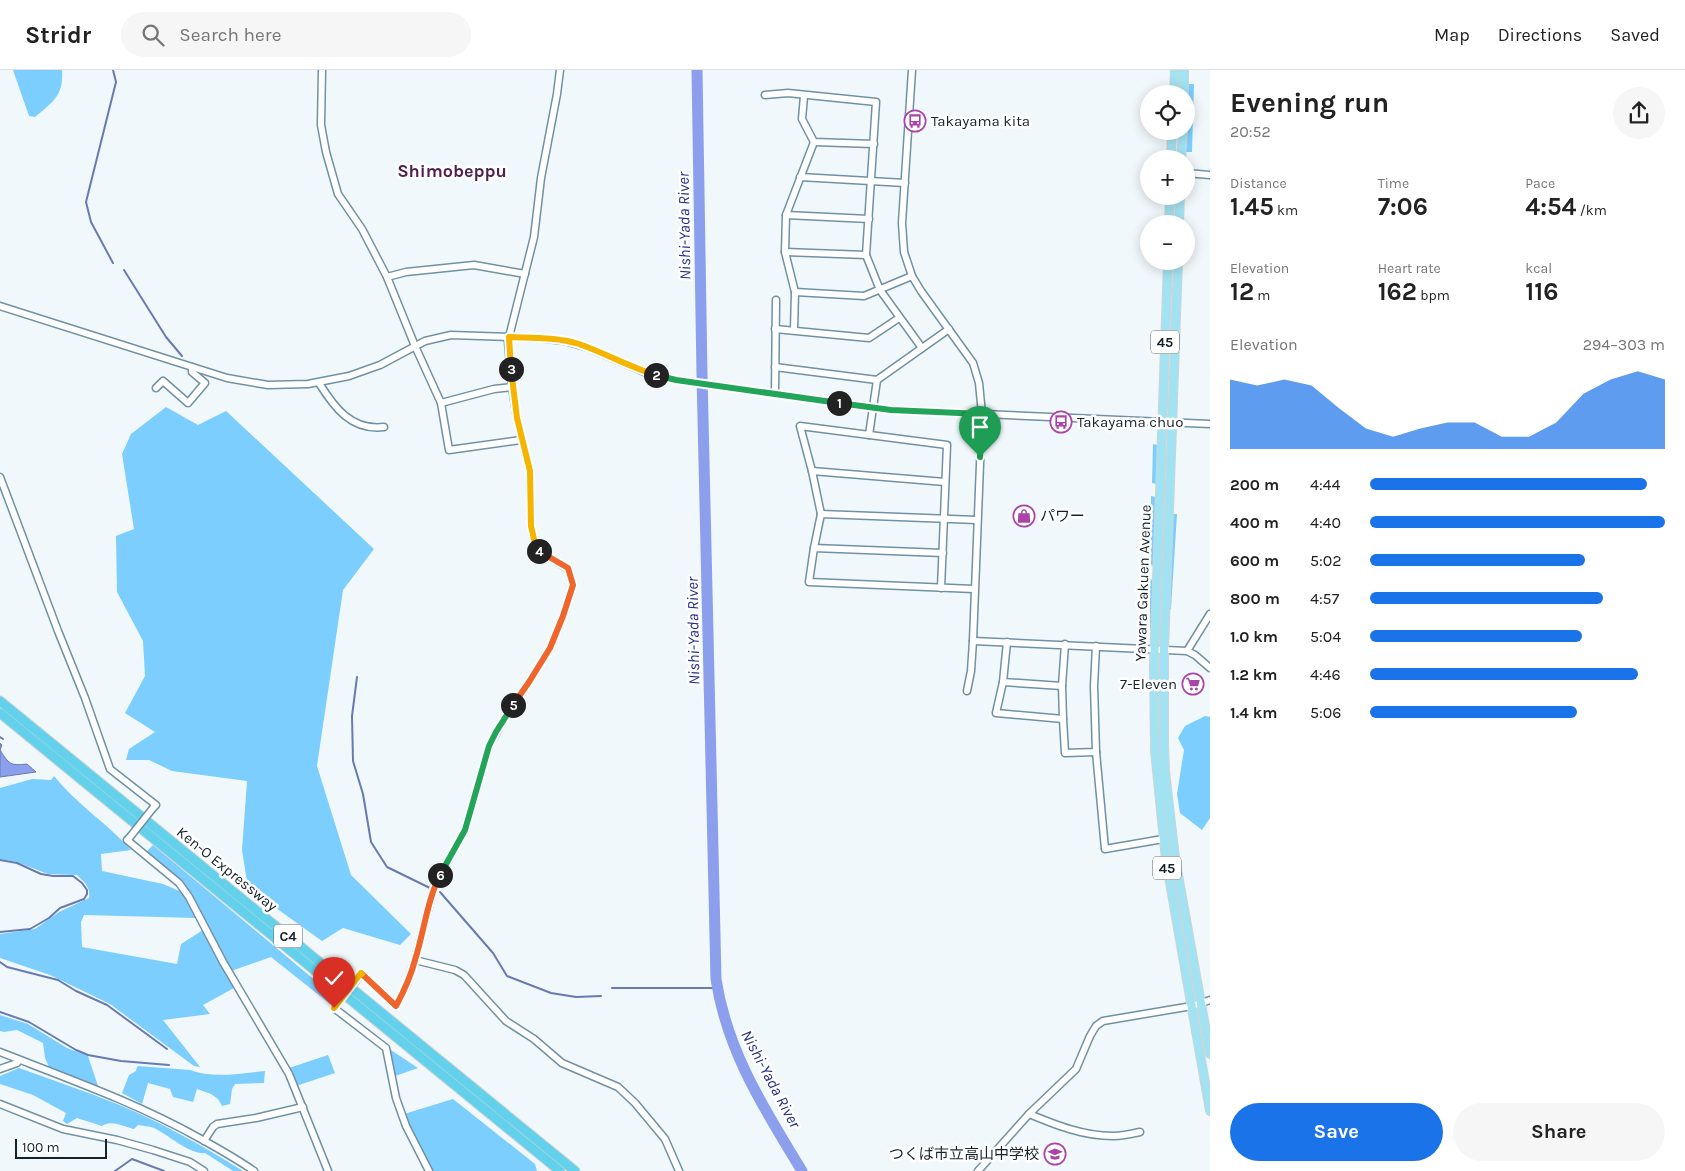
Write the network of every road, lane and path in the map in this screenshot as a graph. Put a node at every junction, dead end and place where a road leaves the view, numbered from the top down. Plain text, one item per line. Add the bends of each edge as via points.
1 (322, 70) edge
2 (560, 70) edge
3 (912, 70) edge
4 (1175, 70) edge
5 (1184, 70) edge
6 (1174, 85) edge
7 (1184, 85) edge
8 (765, 95) dead end
9 (804, 96) junction
10 (814, 142) junction
11 (874, 144) junction
12 (1195, 174) edge
13 (1210, 175) edge
14 (800, 177) junction
15 (872, 180) junction
16 (905, 182) junction
17 (786, 215) junction
18 (869, 219) junction
19 (784, 252) junction
20 (866, 255) junction
21 (1168, 270) edge
22 (1178, 270) edge
23 (525, 274) junction
24 (387, 276) junction
25 (912, 276) junction
26 (880, 290) junction
27 (795, 292) junction
28 (776, 300) dead end
29 (0, 306) edge
30 (900, 318) junction
31 (775, 329) junction
32 (949, 329) junction
33 (794, 330) junction
34 (509, 337) junction
35 (415, 346) junction
36 (922, 348) junction
37 (775, 367) junction
38 (192, 368) junction
39 (877, 380) junction
40 (319, 382) junction
41 (512, 387) junction
42 (156, 388) dead end
43 (774, 394) junction
44 (441, 404) junction
45 (873, 407) junction
46 (982, 414) junction
47 (1162, 422) junction
48 (1172, 422) junction
49 (1210, 424) edge
50 (384, 428) dead end
51 (869, 435) junction
52 (521, 440) junction
53 (812, 471) junction
54 (0, 476) edge
55 (945, 482) junction
56 (821, 514) junction
57 (944, 519) junction
58 (977, 520) junction
59 (814, 548) junction
60 (943, 553) junction
61 (941, 588) junction
62 (974, 589) junction
63 (1210, 614) edge
64 (973, 641) junction
65 (1007, 642) junction
66 (1065, 644) junction
67 (1096, 646) junction
68 (1154, 648) junction
69 (1164, 649) junction
70 (1187, 651) junction
71 (1210, 668) edge
72 (1003, 682) junction
73 (1062, 686) junction
74 (967, 691) dead end
75 (0, 701) edge
76 (0, 713) edge
77 (1063, 719) junction
78 (1096, 752) junction
79 (1163, 839) junction
80 (415, 960) junction
81 (1210, 1000) edge
82 (1201, 1003) junction
83 (1192, 1006) junction
84 (0, 1052) edge
85 (1210, 1054) edge
86 (20, 1060) junction
87 (0, 1069) edge
88 (0, 1104) edge
89 (303, 1107) junction
90 (1210, 1111) edge
91 (1029, 1114) junction
92 (1140, 1132) dead end
93 (204, 1141) junction
94 (204, 1171) edge
95 (254, 1171) edge
96 (328, 1171) edge
97 (429, 1171) edge
98 (560, 1171) edge
99 (575, 1171) edge
100 (679, 1171) edge
101 (978, 1171) edge

1 - 24 street via 321,125 338,194 362,229
2 - 23 street via 534,237
3 - 16 street
4 - 6 main road
5 - 7 main road
8 - 9 street via 788,93
9 - 10 street via 802,119
9 - 11 street via 876,102
10 - 11 street
10 - 14 street
11 - 15 street
12 - 13 street
14 - 15 street
14 - 17 street
15 - 16 street
15 - 18 street
16 - 25 street via 902,238
17 - 18 street
17 - 19 street
18 - 20 street
19 - 20 street
19 - 27 street
20 - 26 street
21 - 47 main road, Yawara Gakuen Avenue / 45
22 - 48 main road, Yawara Gakuen Avenue / 45
23 - 24 street via 474,265
23 - 34 street
24 - 35 street
25 - 26 street
25 - 32 street
26 - 27 street via 864,296
26 - 30 street
27 - 33 street
28 - 31 street
29 - 38 street
30 - 33 street via 869,338
30 - 36 street
31 - 33 street
31 - 37 street
32 - 36 street
32 - 46 street via 973,362
34 - 35 street via 451,335
34 - 41 street
34 - 43 street via 565,340 647,373
35 - 40 street via 364,371
35 - 44 street
36 - 39 street
37 - 39 street
37 - 43 street
38 - 40 street via 261,384
38 - 42 street via 192,372 205,383 188,402 163,381
39 - 45 street
40 - 50 street via 334,406 348,418 367,426
41 - 44 street
41 - 52 street
43 - 45 street
44 - 52 street via 449,450
45 - 46 street
45 - 51 street
46 - 47 street
46 - 58 street
47 - 48 street
47 - 68 main road, Yawara Gakuen Avenue / 45
48 - 49 street
48 - 69 main road, Yawara Gakuen Avenue / 45
51 - 53 street via 800,426
51 - 55 street via 947,445
52 - 80 street via 530,471 531,526 536,548 568,568 573,585 550,648 489,746 465,830 434,887
53 - 55 street
53 - 56 street
54 - 89 street, bridge via 110,769 156,805 127,840 179,883 189,897 222,962 289,1074
55 - 57 street
56 - 57 street
56 - 59 street
57 - 58 street
57 - 60 street
58 - 62 street
59 - 60 street
59 - 61 street via 808,582
60 - 61 street
61 - 62 street
62 - 64 street
63 - 70 street
64 - 65 street
64 - 74 street
65 - 66 street
65 - 72 street
66 - 67 street
66 - 73 street
67 - 68 street
67 - 78 street
68 - 69 street
68 - 79 main road, Yawara Gakuen Avenue / 45 via 1155,751
69 - 70 street
69 - 82 main road, Yawara Gakuen Avenue / 45 via 1164,743 1169,809
70 - 71 street
72 - 73 street
72 - 77 street via 996,713
73 - 77 street
75 - 99 highway, Ken-O Expressway / C4
76 - 98 highway, Ken-O Expressway / C4
77 - 78 street via 1065,753
78 - 79 street via 1105,849
79 - 83 main road, Yawara Gakuen Avenue / 45
80 - 97 street, bridge via 396,1006 361,973 334,1008 386,1048 396,1098
80 - 100 street via 464,975 506,1021 534,1038 562,1063 618,1087 665,1139
81 - 82 street
82 - 83 street
82 - 85 main road, Yawara Gakuen Avenue / 45
83 - 90 main road, Yawara Gakuen Avenue / 45
83 - 91 street via 1104,1021 1096,1026 1076,1069
84 - 86 street
86 - 87 street
86 - 93 street via 118,1097
88 - 94 street via 63,1130 153,1150 190,1162
89 - 93 street via 217,1124
89 - 96 street
91 - 92 street via 1091,1135
91 - 101 street
93 - 95 street

